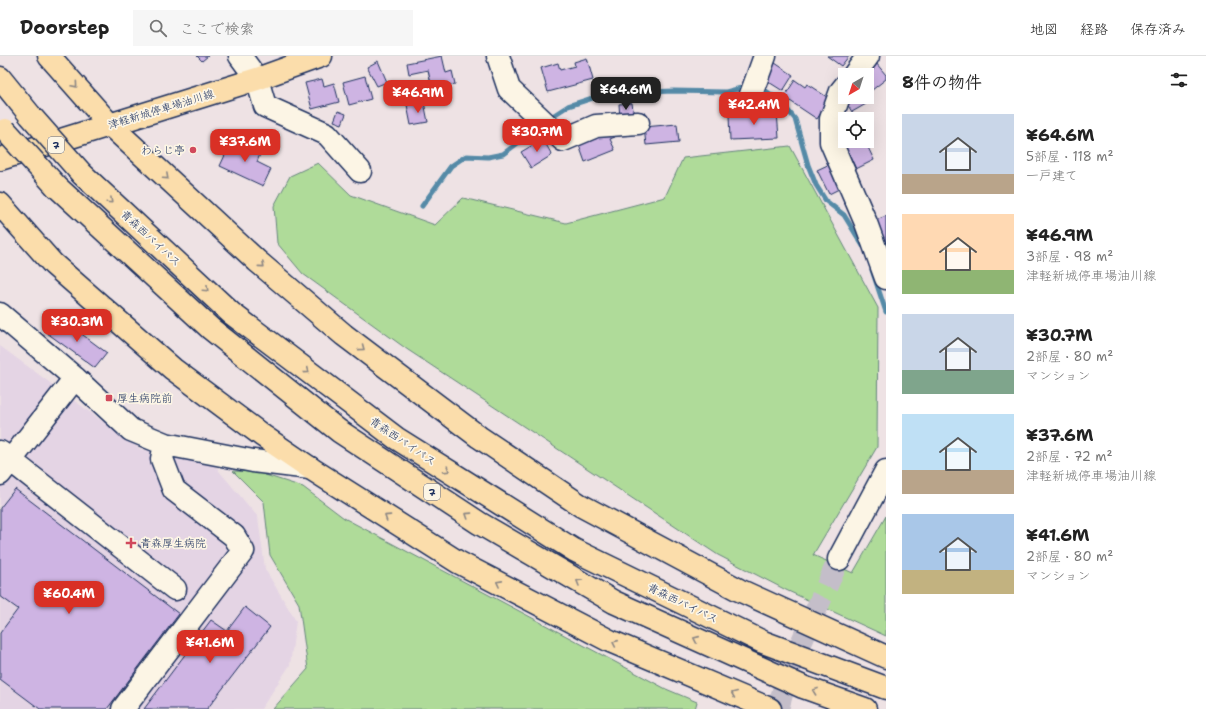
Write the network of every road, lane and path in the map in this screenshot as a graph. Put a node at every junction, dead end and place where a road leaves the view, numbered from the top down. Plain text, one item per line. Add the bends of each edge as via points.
1 (49, 56) edge
2 (240, 56) edge
3 (321, 56) edge
4 (498, 56) edge
5 (765, 56) edge
6 (868, 56) edge
7 (859, 68) edge
8 (0, 78) edge
9 (257, 79) junction
10 (838, 98) edge
11 (749, 100) dead end
12 (638, 123) dead end
13 (110, 125) junction
14 (3, 126) edge
15 (0, 159) edge
16 (360, 171) dead end
17 (0, 204) edge
18 (886, 278) edge
19 (0, 314) edge
20 (75, 378) junction
21 (165, 444) junction
22 (4, 462) edge
23 (310, 468) junction
24 (886, 471) edge
25 (839, 559) tunnel mouth
26 (175, 589) dead end
27 (886, 657) edge
28 (886, 688) edge
29 (123, 709) edge
30 (770, 709) edge
31 (865, 709) edge

1 -> 13 main road
2 - 9 street
3 - 9 main road, 津軽新城停車場油川線
4 - 12 street via 509,89 562,140 596,126
5 - 11 street
6 - 7 street
8 -> 28 main road, 青森西バイパス / 7, bridge via 82,174 231,312 396,438 574,550 763,642
9 - 13 main road, 津軽新城停車場油川線
9 - 16 street via 265,106 327,134
10 - 18 street via 830,118 831,142 866,223
13 - 15 main road, 津軽新城停車場油川線
13 -> 27 main road via 344,335 479,436 594,512 739,590
31 -> 14 main road, 7, bridge via 803,687 614,602 479,523 339,431 211,329 56,186
17 - 23 main road via 53,264 173,369
19 - 20 street
20 - 21 street via 131,430
20 - 22 street
21 - 23 street via 253,461
21 - 29 street via 162,459 174,490 234,536 243,551
22 - 26 street
30 -> 23 main road via 610,641 471,569
24 - 25 street

